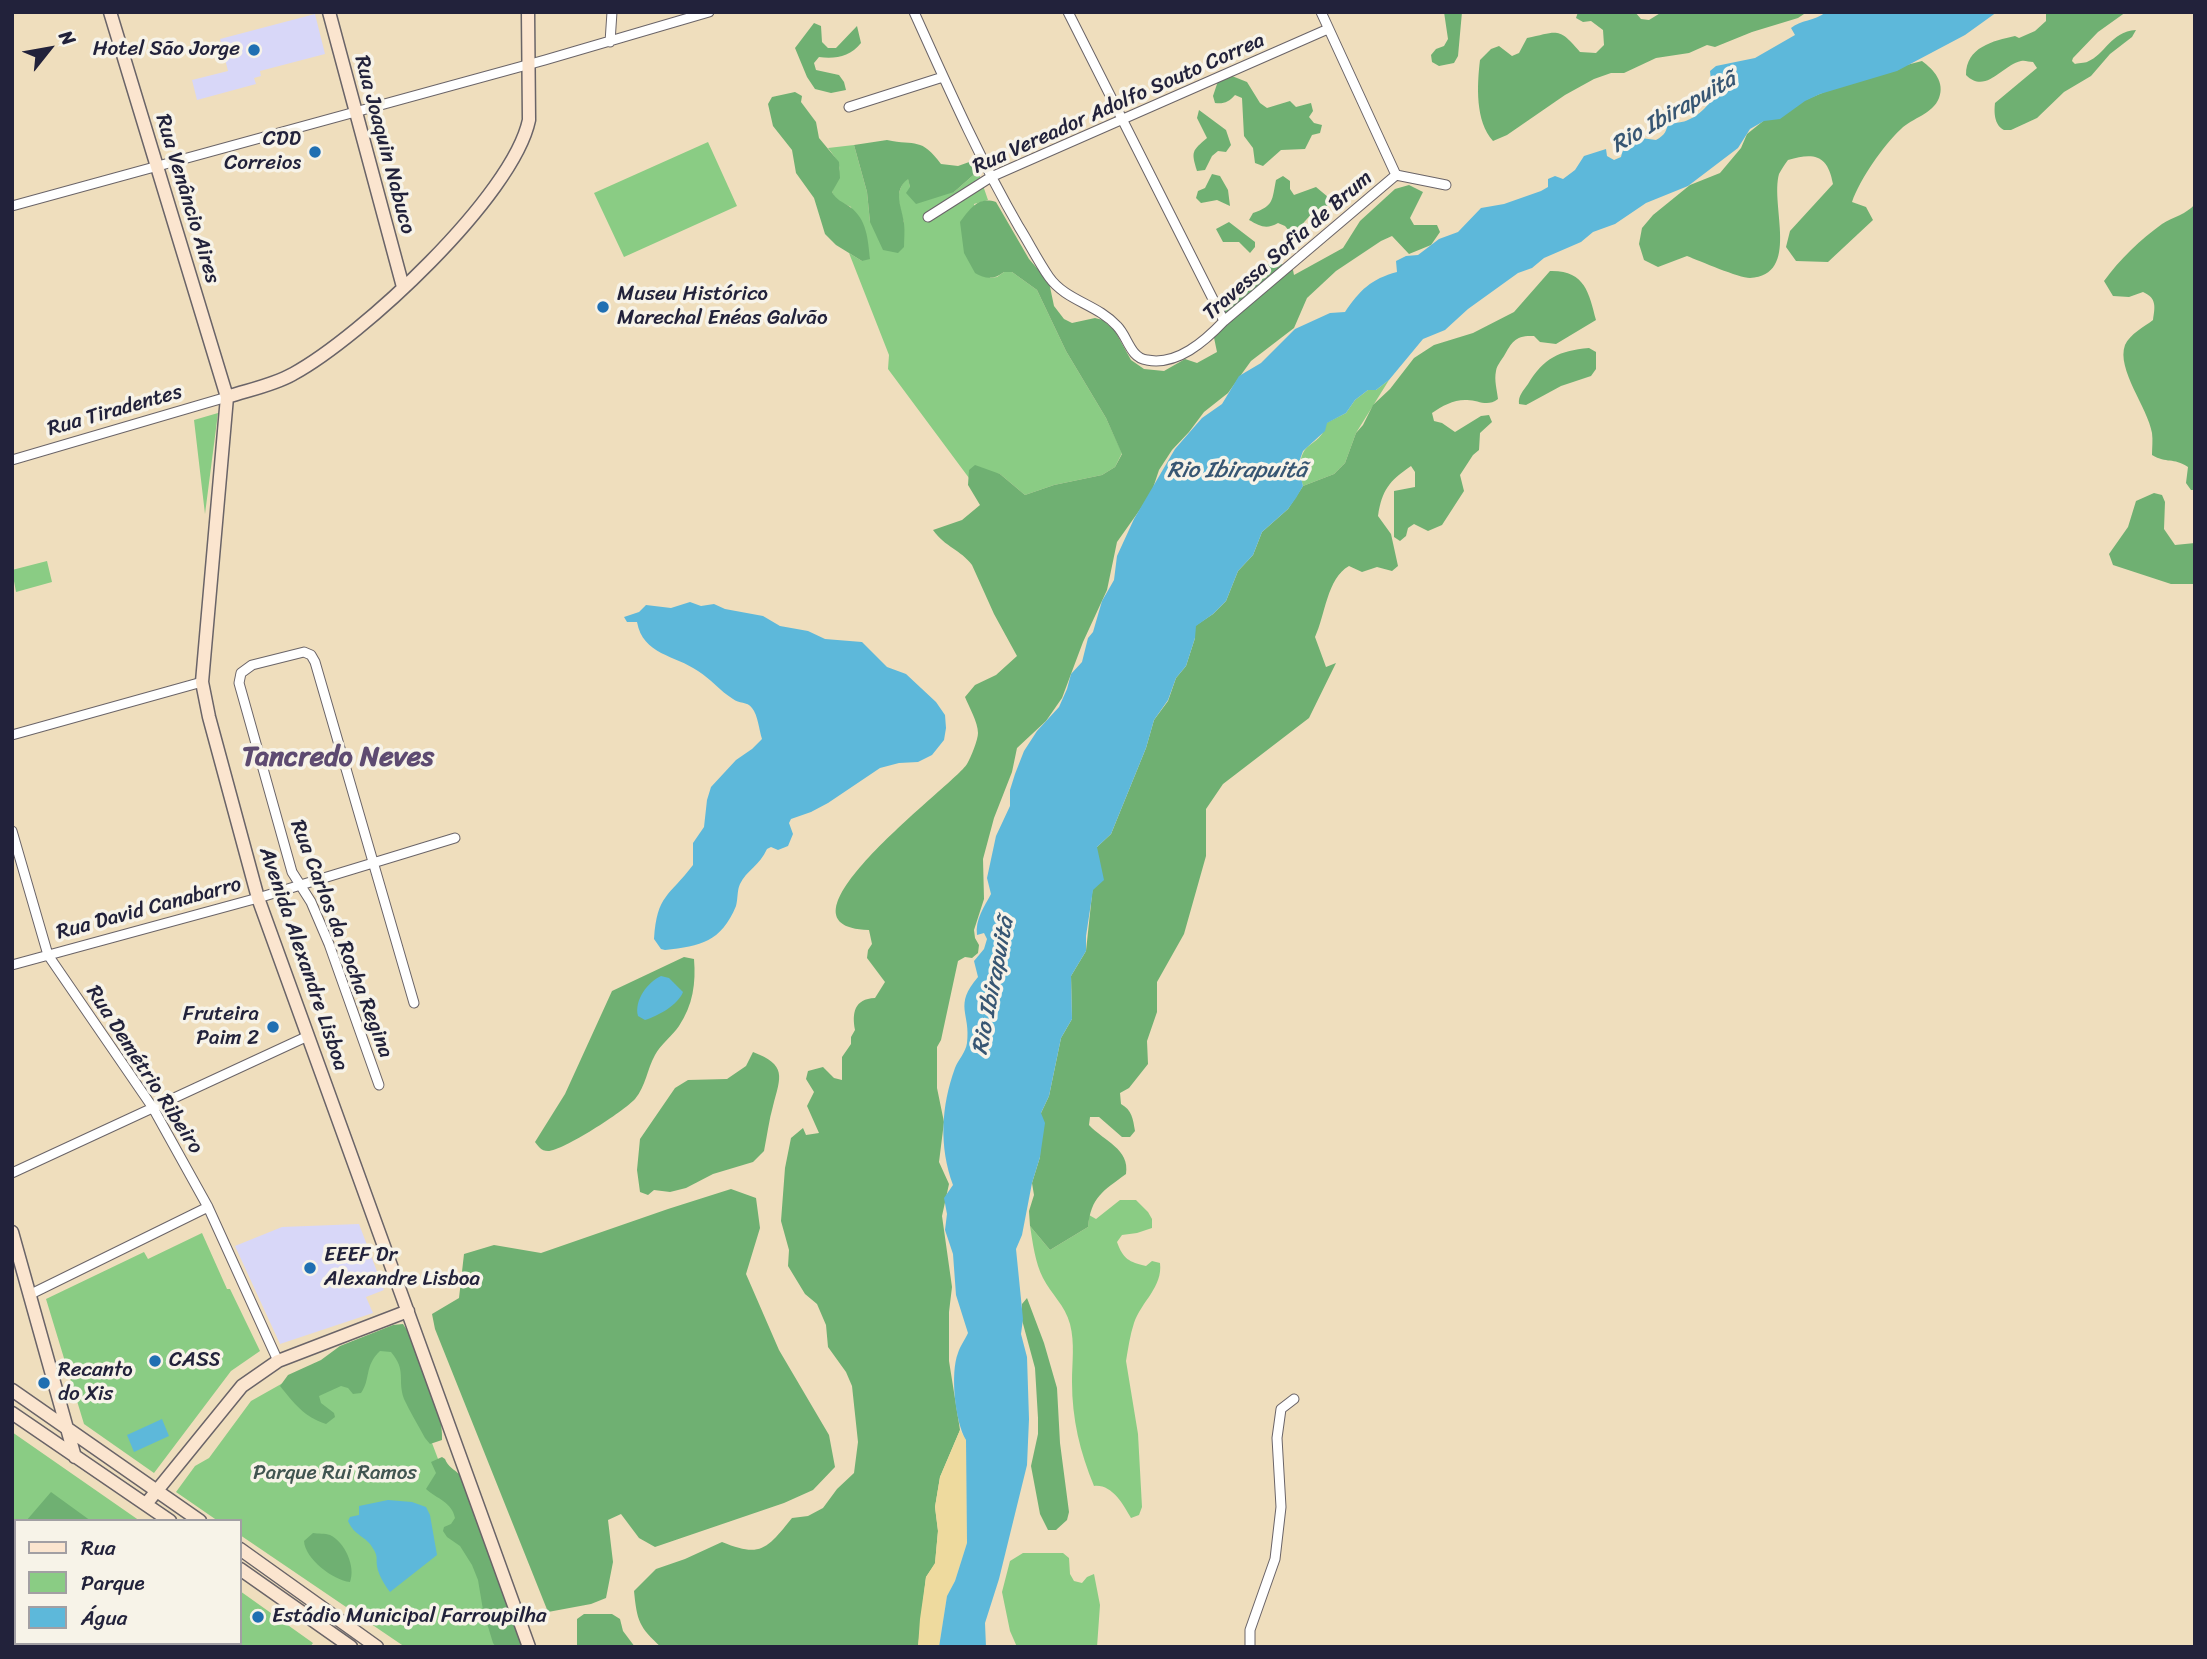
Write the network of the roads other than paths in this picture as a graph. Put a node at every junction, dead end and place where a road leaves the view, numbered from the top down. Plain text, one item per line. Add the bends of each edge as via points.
1 (110, 12) edge
2 (329, 12) edge
3 (528, 12) edge
4 (612, 12) edge
5 (709, 12) edge
6 (914, 12) edge
7 (1068, 12) edge
8 (1321, 12) edge
9 (1328, 29) junction
10 (610, 42) junction
11 (529, 64) junction
12 (943, 77) junction
13 (849, 107) dead end
14 (355, 112) junction
15 (1122, 121) junction
16 (158, 166) junction
17 (1396, 175) junction
18 (991, 177) junction
19 (1446, 185) dead end
20 (12, 206) edge
21 (928, 217) dead end
22 (403, 287) junction
23 (1224, 321) junction
24 (227, 397) junction
25 (12, 460) edge
26 (202, 682) junction
27 (12, 734) edge
28 (12, 831) edge
29 (455, 838) dead end
30 (373, 861) junction
31 (299, 884) junction
32 (258, 898) junction
33 (48, 955) junction
34 (12, 965) edge
35 (414, 1003) dead end
36 (308, 1036) junction
37 (379, 1085) dead end
38 (153, 1108) junction
39 (12, 1173) edge
40 (208, 1207) junction
41 (12, 1232) edge
42 (31, 1294) junction
43 (408, 1311) junction
44 (278, 1360) junction
45 (12, 1390) edge
46 (1294, 1399) dead end
47 (12, 1413) edge
48 (66, 1429) junction
49 (75, 1457) junction
50 (157, 1490) junction
51 (146, 1504) junction
52 (167, 1519) edge
53 (197, 1519) edge
54 (242, 1550) edge
55 (242, 1570) edge
56 (351, 1647) edge
57 (377, 1647) edge
58 (529, 1647) edge
59 (1250, 1647) edge

1 - 16 street, Rua Venâncio Aires
2 - 14 street, Rua Joaquin Nabuco
3 - 11 street
4 - 10 street
5 - 10 street
6 - 12 street
7 - 15 street
8 - 9 street
9 - 15 street, Rua Vereador Adolfo Souto Correa
9 - 17 street
10 - 11 street
11 - 14 street
11 - 22 street via 526,138 462,229
12 - 13 street
12 - 18 street
14 - 16 street
14 - 22 street, Rua Joaquin Nabuco
15 - 18 street, Rua Vereador Adolfo Souto Correa
15 - 23 street
16 - 20 street
16 - 24 street, Rua Venâncio Aires
17 - 19 street, Travessa Sofia de Brum
17 - 23 street, Travessa Sofia de Brum
18 - 21 street, Rua Vereador Adolfo Souto Correa
18 - 23 street, Travessa Sofia de Brum via 1049,278 1066,295 1094,307 1117,326 1143,360 1155,362 1180,355
22 - 24 street via 292,375
24 - 25 street, Rua Tiradentes
24 - 26 street, Avenida Alexandre Lisboa
26 - 27 street
26 - 32 street, Avenida Alexandre Lisboa
28 - 33 street, Rua Demétrio Ribeiro
29 - 30 street, Rua David Canabarro
30 - 31 street, Rua David Canabarro
30 - 31 street, Rua Carlos da Rocha Regina via 311,655 293,653 252,665 241,673 239,683 281,841
30 - 35 street
31 - 32 street, Rua David Canabarro
31 - 37 street, Rua Carlos da Rocha Regina via 329,944
32 - 33 street, Rua David Canabarro
32 - 36 street, Avenida Alexandre Lisboa
33 - 34 street, Rua David Canabarro
33 - 38 street, Rua Demétrio Ribeiro
36 - 38 street
36 - 43 street, Avenida Alexandre Lisboa
38 - 39 street
38 - 40 street, Rua Demétrio Ribeiro
40 - 42 street
40 - 44 street, Rua Demétrio Ribeiro
41 - 42 street
42 - 48 street
43 - 44 street
43 - 58 street, Avenida Alexandre Lisboa
44 - 50 street via 242,1386
45 - 48 street
46 - 59 street via 1281,1409 1277,1438 1281,1507 1275,1559 1250,1630
47 - 49 street
48 - 49 street
48 - 50 street
49 - 51 street
50 - 51 street
50 - 53 street
51 - 52 street
54 - 57 street
55 - 56 street

